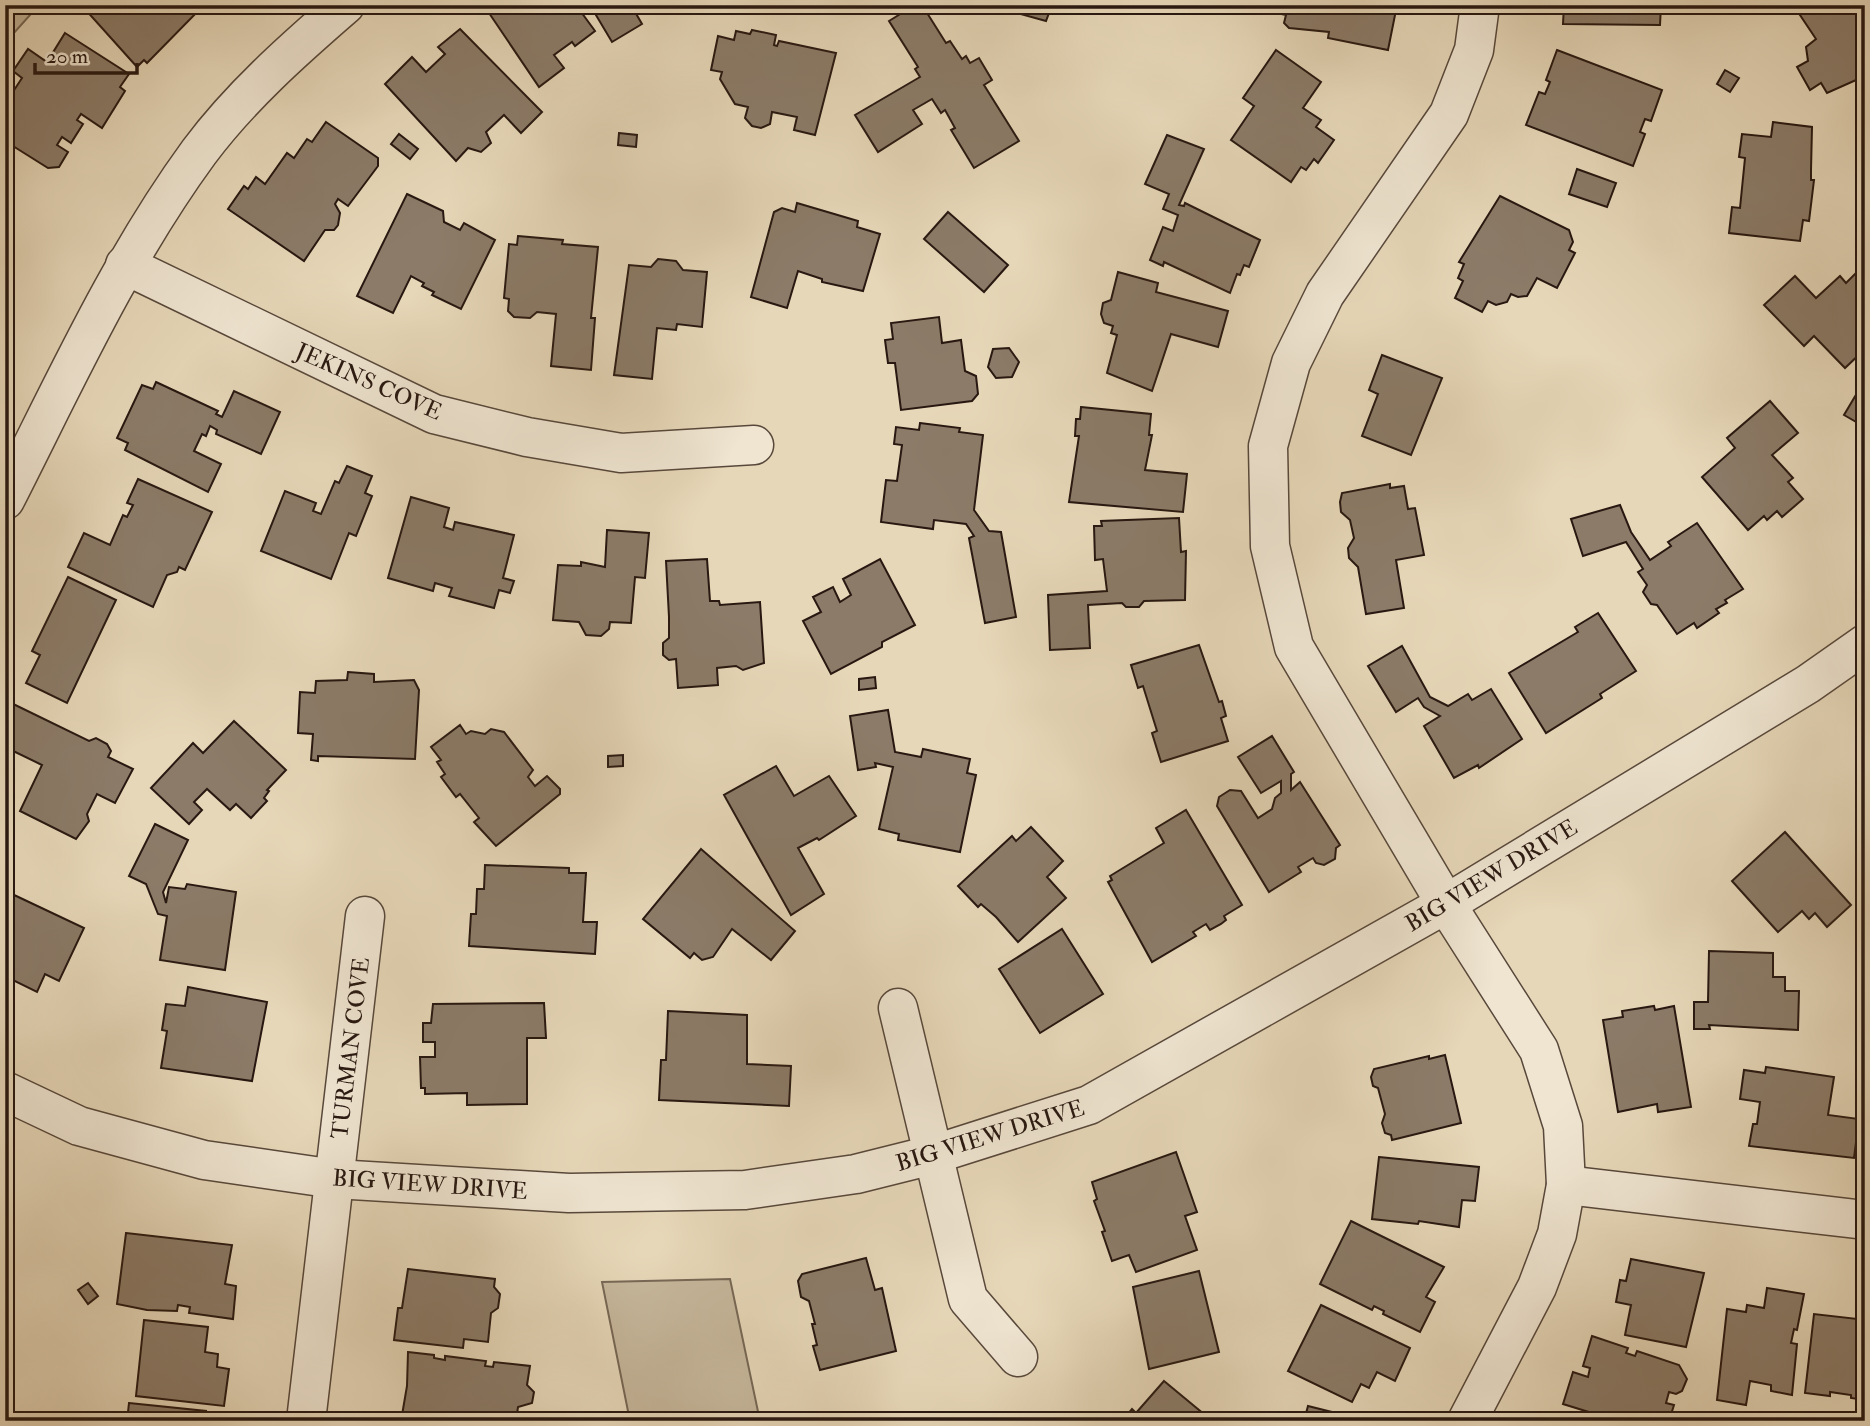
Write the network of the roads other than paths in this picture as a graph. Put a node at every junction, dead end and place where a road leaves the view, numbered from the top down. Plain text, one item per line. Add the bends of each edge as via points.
1 (345, 5) edge
2 (1480, 5) edge
3 (125, 265) junction
4 (754, 444) dead end
5 (5, 500) edge
6 (1865, 644) edge
7 (1446, 904) junction
8 (365, 916) dead end
9 (898, 1009) dead end
10 (5, 1091) edge
11 (932, 1155) junction
12 (335, 1180) junction
13 (1566, 1185) junction
14 (1865, 1220) edge
15 (1018, 1357) dead end
16 (306, 1421) edge
17 (1467, 1421) edge

1 - 3 street via 282,59 200,151
2 - 7 street via 1474,50 1449,114 1325,295 1291,363 1268,446 1270,546 1294,647
3 - 4 street, JEKINS COVE via 434,414 527,437 621,453
3 - 5 street
6 - 7 street, BIG VIEW DRIVE via 1808,684
7 - 11 street, BIG VIEW DRIVE via 1089,1105
7 - 13 street via 1539,1050 1563,1126
8 - 12 street, TURMAN COVE
9 - 11 street
10 - 12 street, BIG VIEW DRIVE via 79,1126 192,1157
11 - 12 street, BIG VIEW DRIVE via 856,1174 744,1190 569,1193
11 - 15 street via 968,1299
12 - 16 street, TURMAN COVE
13 - 14 street
13 - 17 street via 1557,1234 1537,1287

